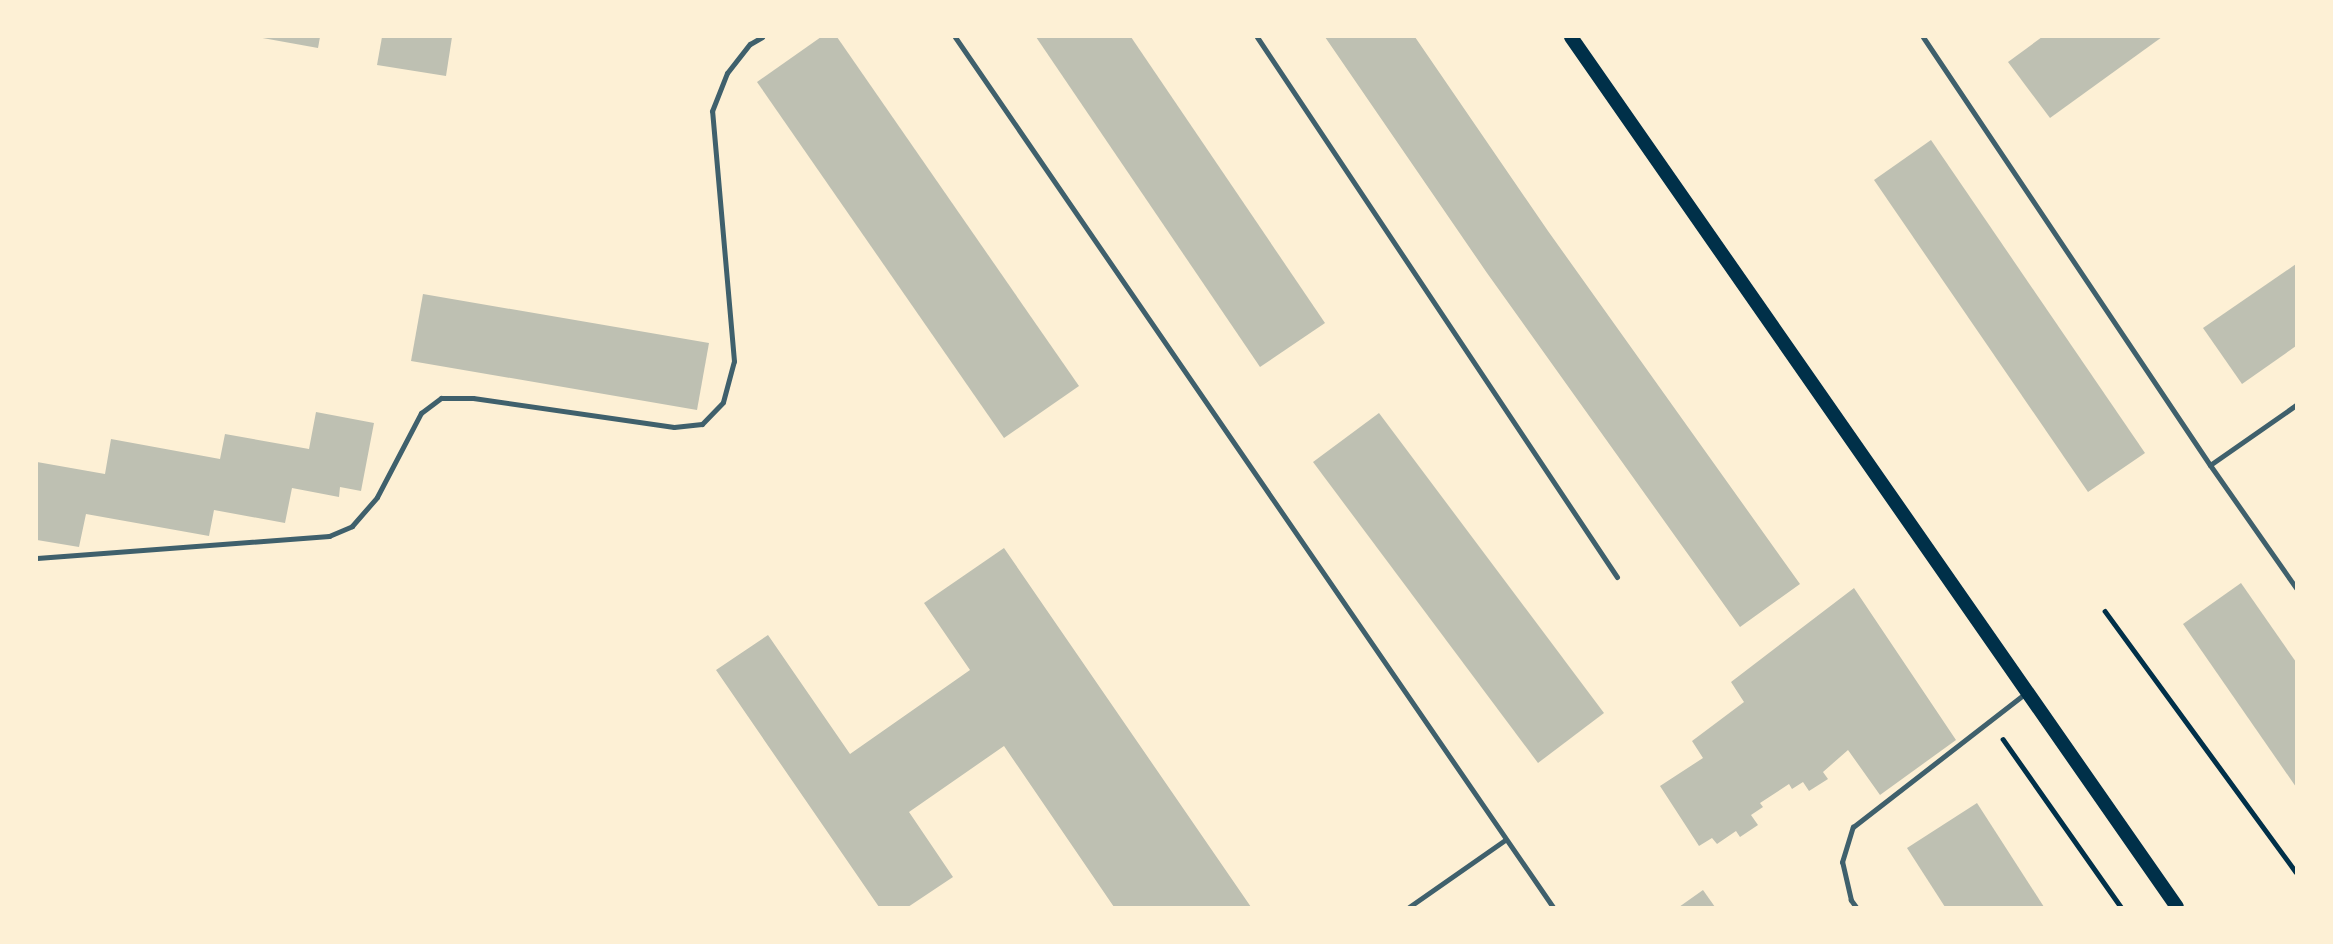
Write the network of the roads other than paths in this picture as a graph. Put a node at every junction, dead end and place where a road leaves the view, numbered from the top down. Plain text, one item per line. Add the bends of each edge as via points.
1 (762, 37) edge
2 (955, 37) edge
3 (1257, 37) edge
4 (1571, 37) edge
5 (1923, 37) edge
6 (2296, 405) edge
7 (2210, 465) junction
8 (37, 558) edge
9 (1617, 577) dead end
10 (2296, 588) edge
11 (2026, 693) junction
12 (1505, 840) junction
13 (1409, 907) edge
14 (1553, 907) edge
15 (1856, 907) edge
16 (2177, 907) edge

1 - 8 lane via 750,44 727,73 712,111 734,361 723,402 702,424 674,427 473,398 441,398 421,413 377,497 352,526 329,536
2 - 12 lane
3 - 9 lane
4 - 11 main road
5 - 7 lane
6 - 7 lane
7 - 10 lane
11 - 15 lane via 1853,827 1842,862
11 - 16 main road
12 - 13 lane
12 - 14 lane

